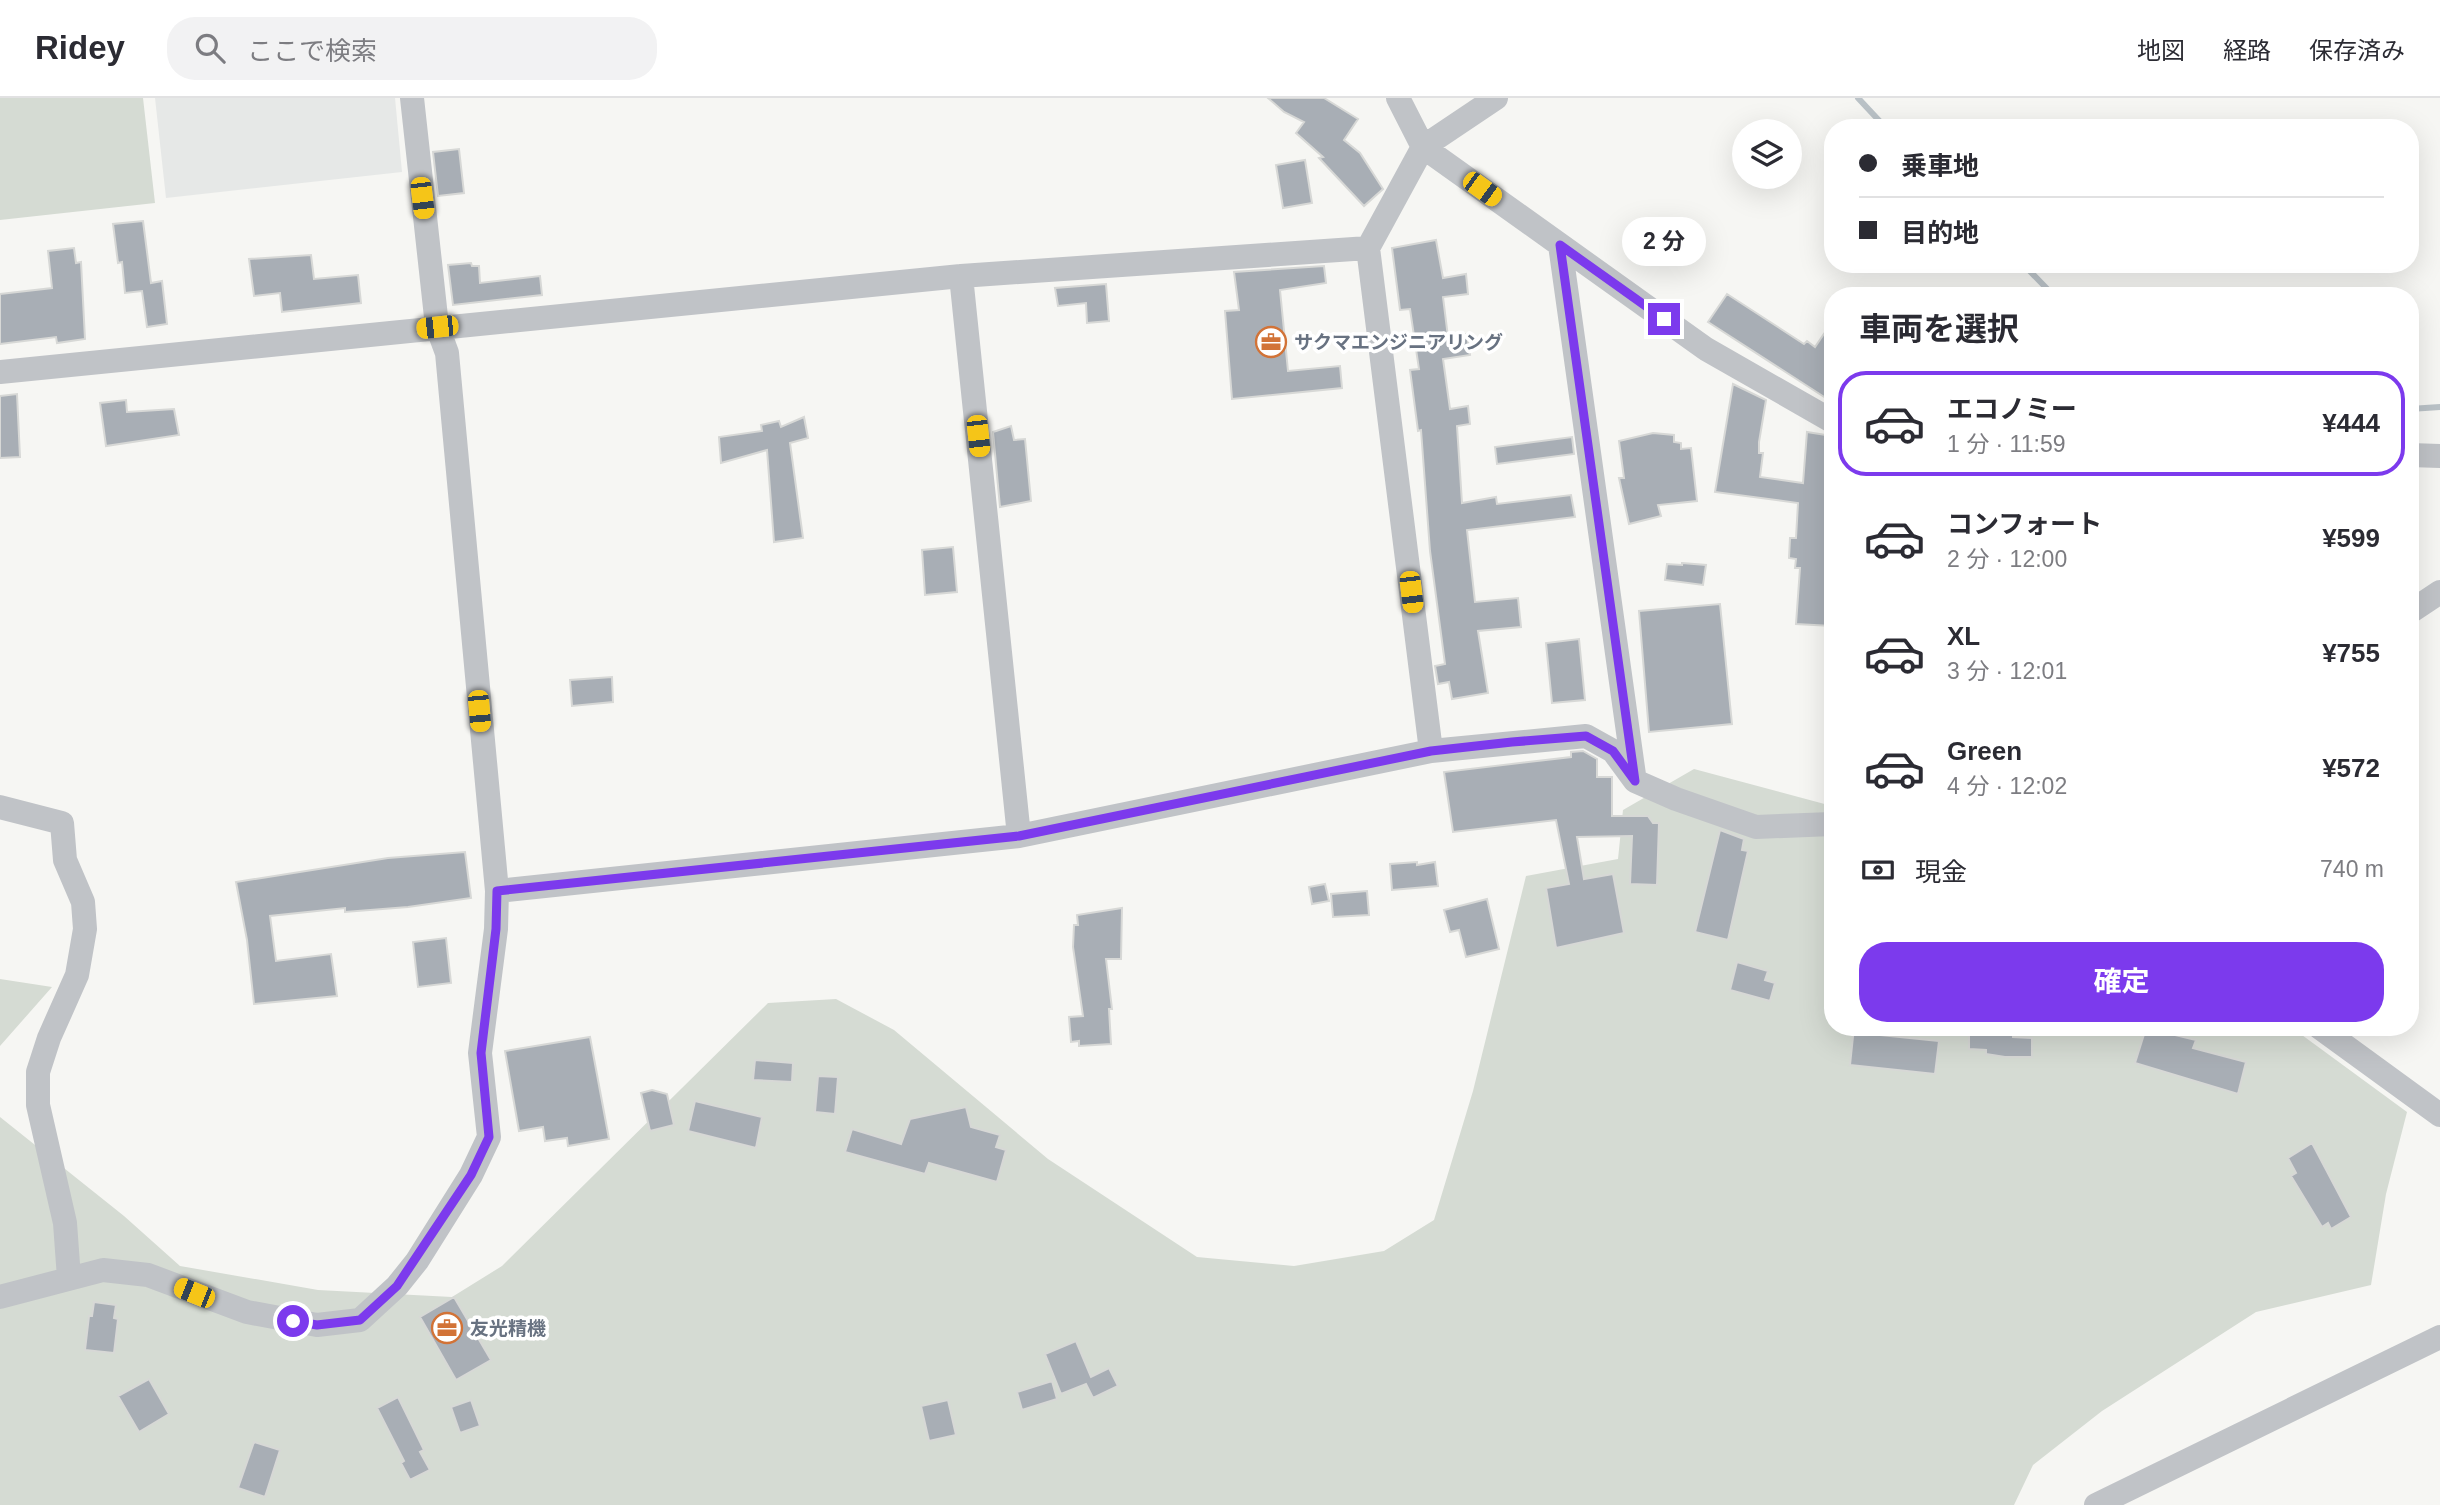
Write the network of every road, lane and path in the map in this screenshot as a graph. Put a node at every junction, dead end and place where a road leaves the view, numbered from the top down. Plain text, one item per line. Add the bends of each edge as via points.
1 (412, 98) edge
2 (1398, 98) edge
3 (1496, 98) edge
4 (1423, 147) junction
5 (1560, 245) junction
6 (1368, 248) junction
7 (961, 276) junction
8 (437, 327) junction
9 (0, 372) edge
10 (1824, 416) edge
11 (2419, 455) edge
12 (2440, 456) edge
13 (2440, 592) edge
14 (2419, 606) edge
15 (1431, 751) junction
16 (1635, 781) junction
17 (0, 807) edge
18 (1824, 824) edge
19 (1019, 836) junction
20 (497, 891) junction
21 (2331, 1036) edge
22 (2440, 1115) edge
23 (69, 1278) junction
24 (0, 1297) edge
25 (2440, 1337) edge
26 (2096, 1505) edge

1 - 8 street
2 - 4 street
3 - 4 street
4 - 5 street
4 - 6 street
5 - 10 street via 1706,349
5 - 16 street
6 - 7 street
6 - 15 street
7 - 8 street
7 - 19 street
8 - 9 street
8 - 20 street via 447,353
11 - 12 street
13 - 14 street
15 - 16 street via 1586,736 1613,751
15 - 19 street
16 - 18 street via 1756,827
17 - 23 street via 62,823 65,860 83,902 85,929 77,975 38,1072 38,1105 65,1223
19 - 20 street
20 - 23 street via 481,1053 489,1137 471,1175 397,1286 360,1320 317,1325 247,1312 148,1275 103,1270
21 - 22 street
23 - 24 street
25 - 26 street

